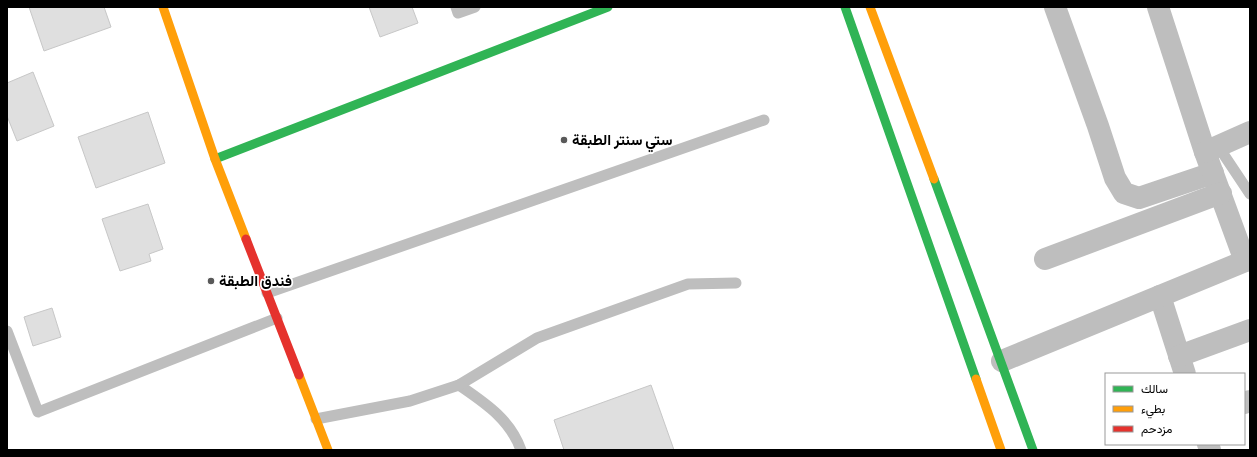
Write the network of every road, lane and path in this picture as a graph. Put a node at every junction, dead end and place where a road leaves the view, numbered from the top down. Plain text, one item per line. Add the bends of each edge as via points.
1 (163, 7) edge
2 (456, 7) edge
3 (475, 7) edge
4 (608, 7) edge
5 (845, 7) edge
6 (870, 7) edge
7 (1055, 7) edge
8 (1158, 7) edge
9 (764, 120) dead end
10 (1250, 132) edge
11 (1212, 149) junction
12 (216, 159) junction
13 (1213, 173) junction
14 (1220, 194) junction
15 (1250, 194) edge
16 (1045, 258) dead end
17 (1248, 260) edge
18 (736, 283) dead end
19 (267, 293) junction
20 (1160, 296) junction
21 (277, 318) junction
22 (7, 330) edge
23 (1250, 330) edge
24 (1002, 361) junction
25 (1182, 365) edge
26 (459, 385) junction
27 (316, 419) junction
28 (328, 450) edge
29 (522, 450) edge
30 (1001, 450) edge
31 (1033, 450) edge

1 - 12 main road
2 - 3 lane via 458,14
4 - 12 main road
5 - 30 main road
6 - 24 main road
7 - 13 street via 1115,178 1124,193 1139,198
8 - 11 street
9 - 19 lane
10 - 11 street
11 - 13 street
11 - 15 lane
12 - 19 main road
13 - 14 street
14 - 16 street
14 - 17 street
17 - 20 street
18 - 26 lane via 688,284 537,338
19 - 21 main road
20 - 24 street
20 - 25 street
21 - 22 lane via 38,412
21 - 27 main road
23 - 25 street
24 - 31 main road
26 - 27 lane via 410,402
26 - 29 lane via 486,403 509,425
27 - 28 main road

